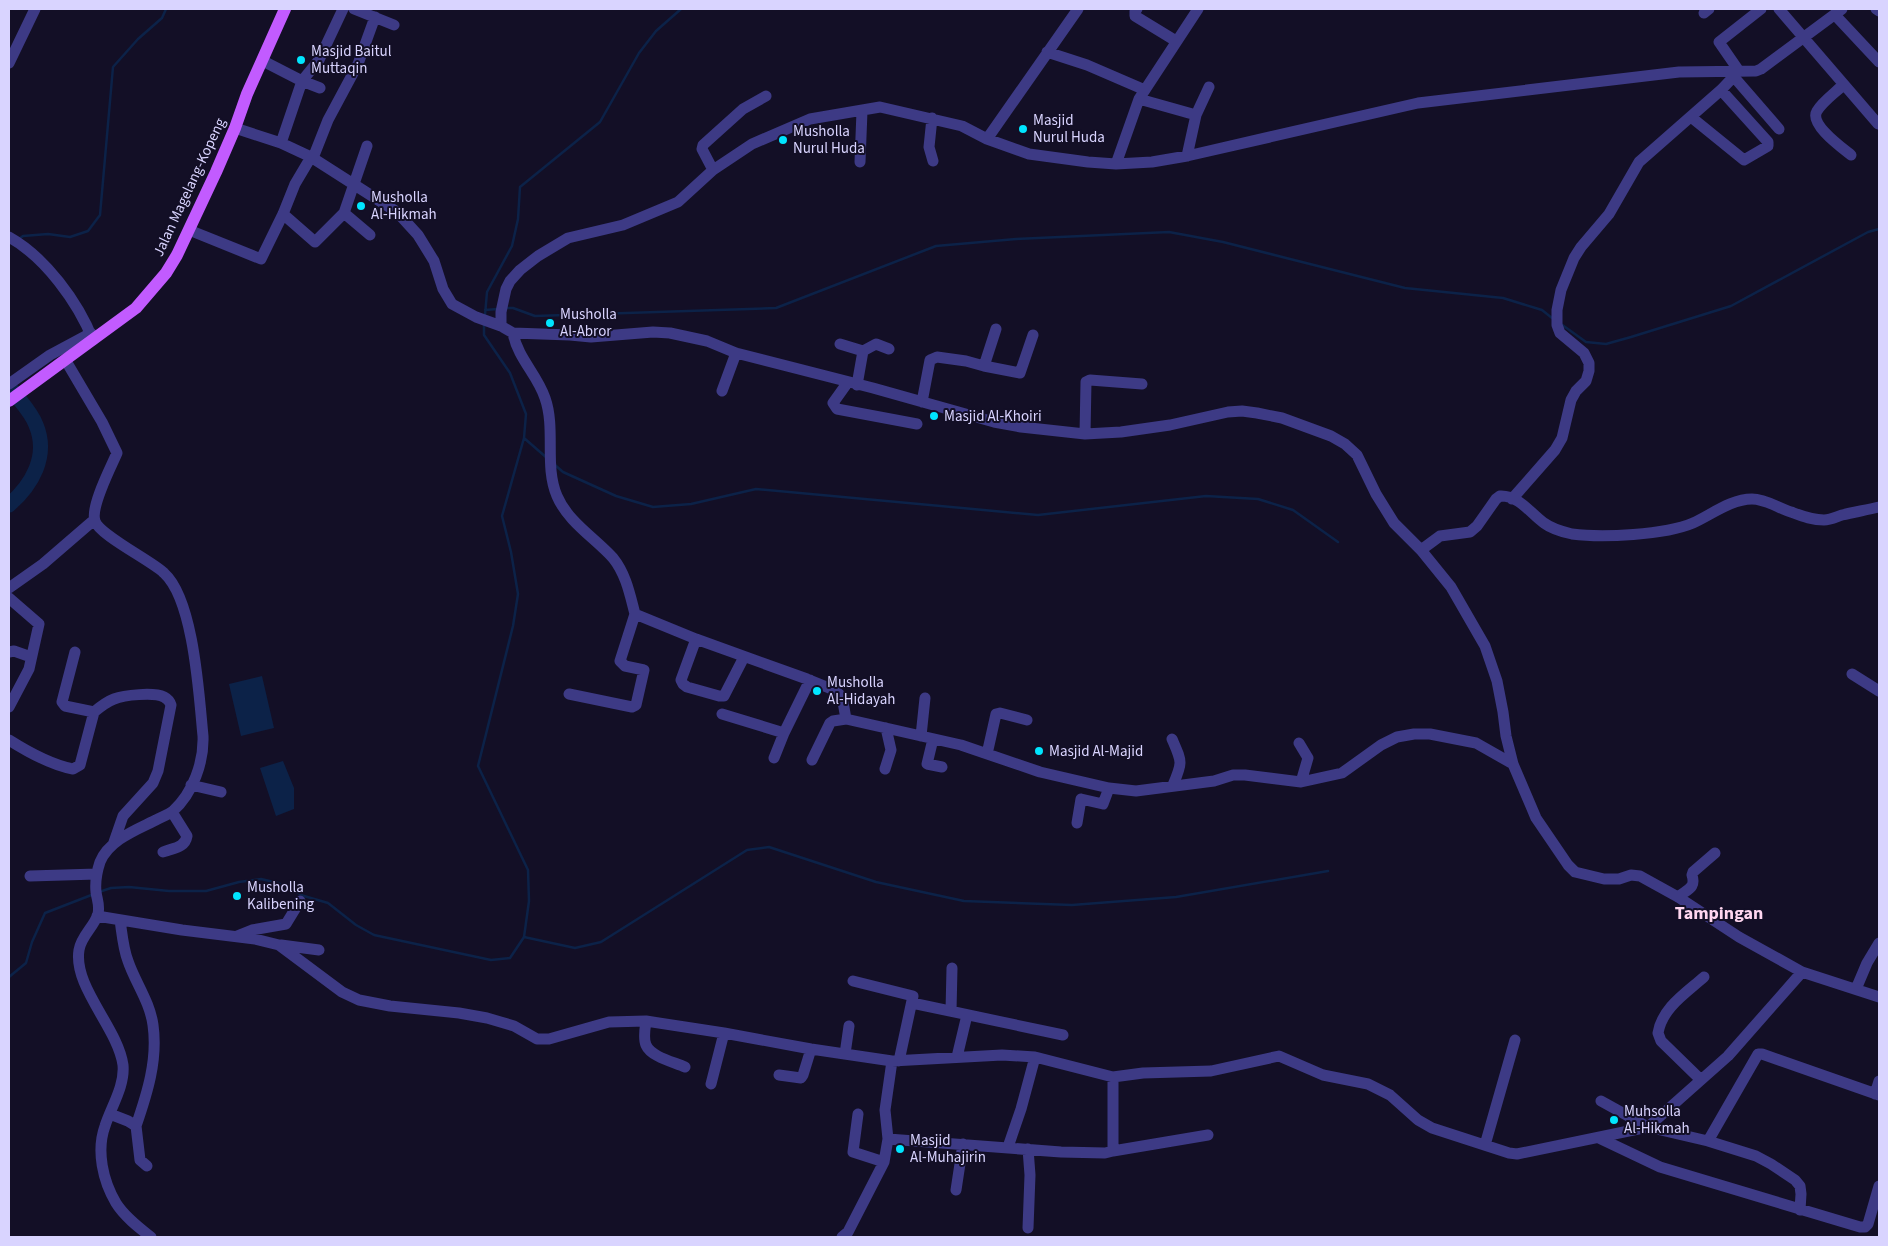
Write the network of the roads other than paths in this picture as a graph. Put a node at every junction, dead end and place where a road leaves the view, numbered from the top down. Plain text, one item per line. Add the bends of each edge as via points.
1 (35, 9) edge
2 (285, 9) edge
3 (343, 9) edge
4 (354, 9) edge
5 (1078, 9) edge
6 (1137, 9) edge
7 (1198, 9) edge
8 (1761, 9) edge
9 (1778, 9) edge
10 (1876, 9) edge
11 (1879, 11) edge
12 (1839, 12) edge
13 (375, 17) junction
14 (394, 25) dead end
15 (1805, 38) junction
16 (1176, 40) junction
17 (1047, 52) junction
18 (263, 61) junction
19 (1879, 62) edge
20 (9, 63) edge
21 (1736, 74) junction
22 (302, 82) junction
23 (1843, 85) junction
24 (1209, 87) dead end
25 (320, 88) dead end
26 (1721, 90) junction
27 (1142, 95) junction
28 (766, 96) dead end
29 (862, 111) junction
30 (1196, 115) junction
31 (1691, 117) junction
32 (932, 118) junction
33 (1878, 124) dead end
34 (234, 128) junction
35 (1779, 129) dead end
36 (987, 139) junction
37 (281, 143) junction
38 (367, 146) dead end
39 (1850, 155) dead end
40 (1188, 156) junction
41 (312, 158) junction
42 (933, 161) dead end
43 (860, 162) dead end
44 (1116, 164) junction
45 (713, 170) junction
46 (354, 184) junction
47 (344, 213) junction
48 (283, 214) junction
49 (189, 230) junction
50 (370, 235) dead end
51 (9, 237) edge
52 (496, 324) junction
53 (996, 329) dead end
54 (514, 333) junction
55 (1033, 335) dead end
56 (92, 337) junction
57 (840, 344) dead end
58 (890, 349) dead end
59 (863, 351) junction
60 (736, 353) junction
61 (52, 361) junction
62 (66, 361) junction
63 (984, 366) junction
64 (9, 384) edge
65 (852, 384) junction
66 (1142, 384) dead end
67 (722, 391) dead end
68 (9, 401) edge
69 (922, 402) junction
70 (917, 424) dead end
71 (1086, 434) junction
72 (1512, 499) junction
73 (1879, 507) edge
74 (94, 520) junction
75 (1421, 550) junction
76 (9, 588) edge
77 (9, 598) edge
78 (635, 614) junction
79 (696, 639) junction
80 (9, 652) edge
81 (75, 652) dead end
82 (31, 657) junction
83 (744, 657) junction
84 (1852, 674) dead end
85 (810, 680) junction
86 (1879, 691) edge
87 (569, 694) dead end
88 (924, 698) dead end
89 (9, 707) edge
90 (94, 712) junction
91 (722, 714) dead end
92 (846, 719) junction
93 (1027, 720) dead end
94 (886, 728) junction
95 (784, 733) junction
96 (921, 736) junction
97 (933, 739) junction
98 (1172, 739) dead end
99 (9, 740) edge
100 (1299, 743) dead end
101 (987, 754) junction
102 (774, 758) dead end
103 (812, 760) dead end
104 (1513, 764) junction
105 (942, 767) dead end
106 (885, 769) dead end
107 (1301, 782) junction
108 (191, 785) junction
109 (1173, 785) junction
110 (1109, 788) junction
111 (221, 792) dead end
112 (172, 812) junction
113 (1077, 823) dead end
114 (114, 842) junction
115 (163, 852) dead end
116 (1715, 853) dead end
117 (97, 874) junction
118 (30, 876) dead end
119 (1678, 897) junction
120 (300, 901) dead end
121 (98, 904) junction
122 (120, 920) junction
123 (235, 937) junction
124 (1879, 943) edge
125 (280, 945) junction
126 (319, 950) dead end
127 (952, 968) dead end
128 (1802, 972) junction
129 (1704, 977) dead end
130 (853, 981) dead end
131 (1856, 989) junction
132 (1879, 997) edge
133 (912, 1003) junction
134 (951, 1011) junction
135 (967, 1015) junction
136 (646, 1021) junction
137 (849, 1026) dead end
138 (724, 1033) junction
139 (1063, 1035) dead end
140 (1515, 1040) dead end
141 (811, 1049) junction
142 (845, 1054) junction
143 (958, 1057) junction
144 (1035, 1057) junction
145 (895, 1061) junction
146 (685, 1067) dead end
147 (779, 1075) dead end
148 (1113, 1077) junction
149 (1701, 1080) junction
150 (1879, 1081) edge
151 (711, 1084) dead end
152 (1877, 1095) edge
153 (1601, 1102) dead end
154 (110, 1114) junction
155 (858, 1114) dead end
156 (136, 1126) junction
157 (1648, 1127) junction
158 (1208, 1135) dead end
159 (1599, 1138) junction
160 (888, 1139) junction
161 (1708, 1140) junction
162 (963, 1144) junction
163 (1485, 1145) junction
164 (1008, 1147) junction
165 (1028, 1148) junction
166 (1112, 1152) junction
167 (884, 1162) junction
168 (147, 1166) dead end
169 (1879, 1186) edge
170 (956, 1190) dead end
171 (1800, 1210) junction
172 (1028, 1228) dead end
173 (150, 1237) edge
174 (842, 1237) edge

1 - 20 street
2 - 18 main road, Jalan Magelang-Kopeng
3 - 22 street via 323,54
4 - 13 street
5 - 17 street
6 - 16 street via 1135,16
7 - 16 street
8 - 21 street via 1719,42
9 - 15 street
10 - 11 street
12 - 15 street
12 - 19 street
13 - 14 street
13 - 41 street via 358,64
15 - 21 street via 1761,69
15 - 23 street
16 - 27 street
17 - 27 street via 1087,64
17 - 36 street
18 - 22 street
18 - 34 main road, Jalan Magelang-Kopeng
21 - 26 street
21 - 35 street
21 - 40 street via 1679,72 1418,103
22 - 25 street
22 - 37 street
23 - 33 street
23 - 39 street via 1817,111 1815,118 1818,125
24 - 30 street
26 - 31 street
26 - 31 street via 1768,142 1768,146 1744,160
27 - 30 street
27 - 44 street
28 - 45 street via 743,109 703,145
29 - 32 street via 880,107
29 - 43 street
29 - 45 street via 810,119 752,144
30 - 40 street
31 - 72 street via 1639,162 1609,214 1574,258 1561,290 1557,325 1560,332 1584,353 1589,371 1586,381 1571,400 1562,438 1555,450
32 - 36 street via 962,126
32 - 42 street via 929,146
34 - 37 street
34 - 49 main road, Jalan Magelang-Kopeng
36 - 44 street via 1029,154
37 - 41 street
38 - 46 street
40 - 44 street
41 - 46 street
41 - 48 street via 295,184
45 - 52 street via 678,202 623,225 568,238 552,246 510,281
46 - 47 street
46 - 52 street via 397,212 418,235 434,261 452,304
47 - 48 street via 315,242
47 - 50 street
48 - 49 street via 261,259
49 - 56 main road, Jalan Magelang-Kopeng via 166,273 136,308
51 - 56 street via 34,254 75,305
52 - 54 street
53 - 63 street
54 - 60 street via 591,337 653,332 707,341
54 - 78 street via 516,347 538,382 550,416 552,470 557,496 570,516 623,573
55 - 63 street via 1020,374
56 - 61 street
56 - 62 main road, Jalan Magelang-Kopeng
57 - 59 street
58 - 59 street via 876,344
59 - 65 street
60 - 65 street
60 - 67 street
61 - 62 main road, Jalan Magelang-Kopeng
61 - 64 street
61 - 68 main road, Jalan Magelang-Kopeng
62 - 74 street via 117,453 94,510
63 - 69 street via 932,358
65 - 69 street
65 - 70 street via 833,403 838,409
66 - 71 street via 1086,382
69 - 71 street via 994,422
71 - 75 street via 1121,432 1228,412 1256,413 1306,426 1331,436 1357,455 1394,523
72 - 73 street via 1531,510 1544,523 1574,534 1630,535 1664,531 1691,524 1719,509 1752,499 1767,501 1810,519 1825,520
72 - 75 street via 1505,496 1496,499 1470,532 1440,536
74 - 76 street
74 - 108 street via 121,544 164,572 180,596 195,663 204,736 201,764
75 - 104 street via 1451,587 1485,646 1497,681
77 - 82 street via 39,624
78 - 79 street
78 - 87 street via 620,661 625,666 644,670 636,705 632,707
79 - 83 street
79 - 83 street via 681,680 687,686 724,696
80 - 82 street
81 - 90 street via 62,702 65,706
82 - 89 street via 29,670
83 - 85 street
84 - 86 street
85 - 92 street via 839,694
85 - 95 street
88 - 96 street
90 - 99 street via 82,761 76,768 36,755
90 - 114 street via 115,698 136,695 162,696 172,706 154,783 123,816
91 - 95 street
92 - 94 street
92 - 103 street via 830,723
93 - 101 street via 1000,712 996,714
94 - 96 street
94 - 106 street via 891,750
95 - 102 street
96 - 97 street
97 - 101 street
97 - 105 street via 927,764
98 - 109 street via 1181,760
100 - 107 street via 1308,758
101 - 110 street via 1040,772
104 - 107 street via 1476,743 1414,734 1397,737 1381,745 1342,773
104 - 119 street via 1536,818 1558,852 1576,872 1604,879 1640,876
107 - 109 street via 1233,775 1214,781
108 - 111 street
108 - 112 street
109 - 110 street via 1136,791
110 - 113 street via 1103,804 1081,799
112 - 114 street
112 - 115 street via 187,836 186,842
114 - 117 street via 100,862
116 - 119 street via 1693,872 1692,886
117 - 118 street
117 - 121 street
119 - 128 street via 1739,937
120 - 123 street via 286,924 252,930
121 - 122 street
121 - 154 street via 79,949 78,962 88,991 119,1049 123,1066 122,1080
122 - 123 street
122 - 156 street via 128,961 153,1024 154,1056
123 - 125 street
124 - 131 street
125 - 126 street
125 - 136 street via 342,992 359,1000 487,1018 514,1026 539,1040 609,1022
127 - 134 street
128 - 131 street
128 - 149 street via 1728,1056
129 - 149 street via 1666,1012 1658,1033
130 - 133 street via 913,996
131 - 132 street
133 - 134 street
133 - 145 street
134 - 135 street
135 - 139 street
135 - 143 street
136 - 138 street
136 - 146 street via 646,1046 652,1053
137 - 142 street
138 - 141 street
138 - 151 street
140 - 163 street
141 - 142 street
141 - 147 street via 801,1078
142 - 145 street
143 - 144 street
143 - 145 street
144 - 148 street
144 - 164 street
145 - 160 street via 885,1110
148 - 163 street via 1211,1071 1279,1056 1323,1076 1368,1084 1390,1095 1432,1128
148 - 166 street
149 - 157 street
150 - 152 street
152 - 161 street via 1758,1054
153 - 157 street
154 - 156 street
154 - 173 street via 100,1154 106,1181 116,1204
155 - 167 street via 853,1152
156 - 168 street via 140,1160
157 - 159 street
157 - 161 street
158 - 166 street
159 - 163 street via 1517,1154
159 - 171 street via 1660,1167
160 - 162 street
160 - 167 street
161 - 171 street via 1756,1156 1795,1180 1800,1186
162 - 164 street
162 - 170 street
164 - 165 street
165 - 166 street
165 - 172 street
167 - 174 street via 848,1232
169 - 171 street via 1865,1227

